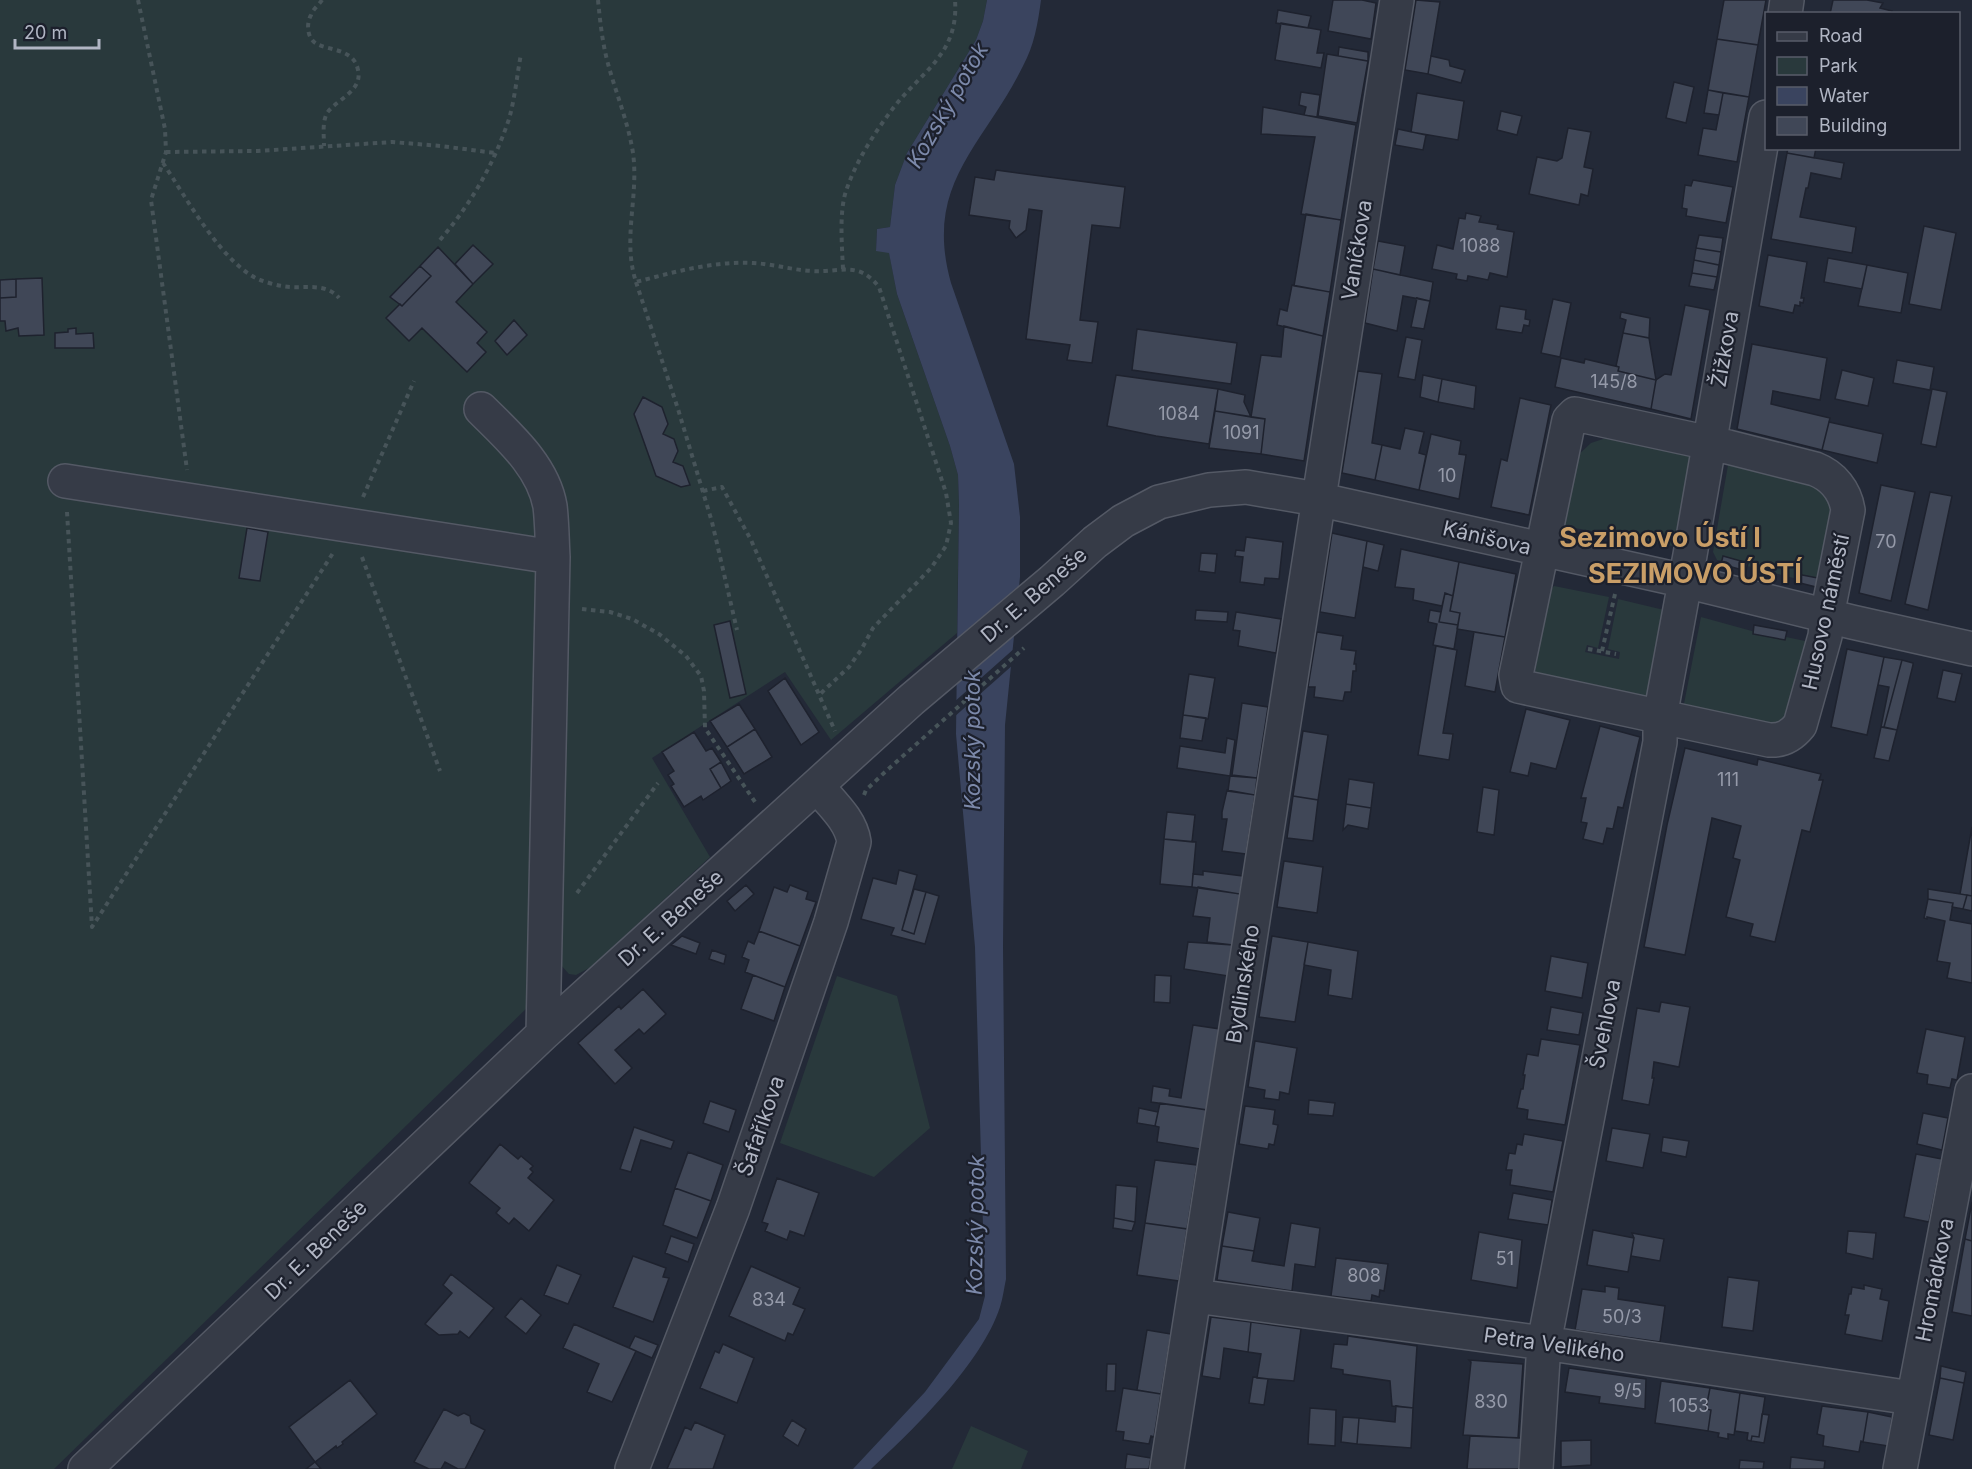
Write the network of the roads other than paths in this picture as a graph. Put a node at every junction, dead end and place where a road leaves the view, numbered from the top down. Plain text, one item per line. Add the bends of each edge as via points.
1 (1397, 0) edge
2 (1765, 128) edge
3 (481, 409) dead end
4 (1709, 443) junction
5 (65, 481) road end
6 (1317, 500) junction
7 (1542, 550) junction
8 (553, 557) junction
9 (1685, 581) junction
10 (1827, 616) junction
11 (1972, 649) edge
12 (1660, 717) junction
13 (817, 786) junction
14 (543, 1034) junction
15 (1972, 1090) edge
16 (1196, 1296) junction
17 (1544, 1343) junction
18 (1912, 1398) junction
19 (85, 1469) edge
20 (632, 1469) edge
21 (1167, 1469) edge
22 (1536, 1469) edge
23 (1900, 1469) edge

1 - 6 street, Vaníčkova
2 - 4 street, Žižkova
3 - 8 street via 518,445 540,479 550,504
4 - 7 street, Husovo náměstí via 1572,415
4 - 9 street, Žižkova
4 - 10 street, Husovo náměstí via 1815,469 1837,484 1848,510
5 - 8 street
6 - 7 street, Kánišova
6 - 13 street, Dr. E. Beneše via 1246,487 1209,490 1159,502 1123,521 911,700
6 - 16 street, Bydlinského
7 - 9 street, Kánišova
7 - 12 street, Husovo náměstí via 1516,675 1518,686
8 - 14 street
9 - 10 street, Kánišova
9 - 12 street, Švehlova
10 - 11 street, Kánišova
10 - 12 street, Husovo náměstí via 1800,725 1793,734 1769,740
12 - 17 street, Švehlova via 1660,742
13 - 14 street, Dr. E. Beneše
13 - 20 street, Šafaříkova via 845,819 854,842 831,922 733,1208
14 - 19 street, Dr. E. Beneše
15 - 18 street, Hromádkova
16 - 17 street, Petra Velikého
16 - 21 street, Bydlinského
17 - 18 street, Petra Velikého
17 - 22 street, Švehlova
18 - 23 street, Hromádkova

